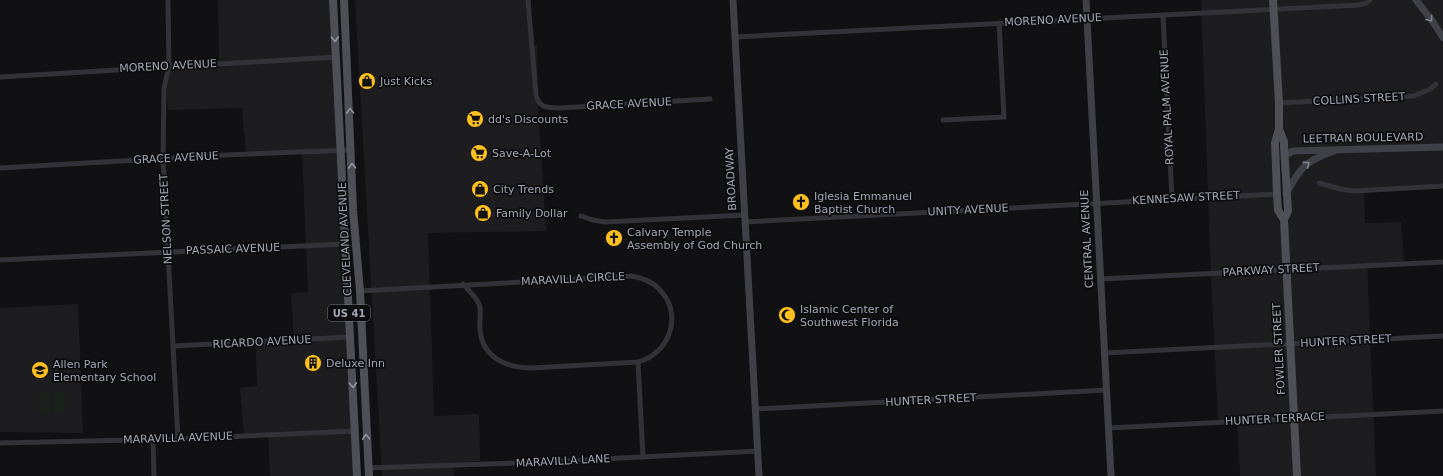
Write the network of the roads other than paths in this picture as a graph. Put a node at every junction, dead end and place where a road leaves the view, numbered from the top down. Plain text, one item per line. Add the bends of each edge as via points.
1 (168, 0) edge
2 (333, 0) edge
3 (344, 0) edge
4 (528, 0) edge
5 (733, 0) edge
6 (1086, 0) edge
7 (1272, 0) edge
8 (1370, 0) edge
9 (1416, 0) edge
10 (1274, 9) junction
11 (1162, 15) junction
12 (1087, 18) junction
13 (999, 23) junction
14 (735, 37) junction
15 (1443, 38) edge
16 (336, 57) junction
17 (169, 66) junction
18 (0, 77) edge
19 (1436, 84) dead end
20 (710, 100) dead end
21 (1279, 103) junction
22 (943, 120) dead end
23 (1279, 129) junction
24 (1443, 147) edge
25 (1342, 149) junction
26 (341, 150) junction
27 (352, 150) junction
28 (1285, 155) junction
29 (163, 159) junction
30 (1275, 159) junction
31 (0, 168) edge
32 (1319, 183) dead end
33 (1443, 186) edge
34 (1276, 194) junction
35 (1286, 194) junction
36 (1172, 199) junction
37 (1096, 203) junction
38 (581, 216) dead end
39 (745, 219) junction
40 (1284, 220) junction
41 (346, 244) junction
42 (168, 252) junction
43 (0, 260) edge
44 (1443, 262) edge
45 (1286, 270) junction
46 (1100, 279) junction
47 (463, 284) junction
48 (360, 291) junction
49 (1443, 336) edge
50 (350, 337) junction
51 (1290, 344) junction
52 (173, 346) junction
53 (1104, 353) junction
54 (638, 362) junction
55 (1106, 390) junction
56 (756, 409) junction
57 (1443, 411) edge
58 (1294, 418) junction
59 (1108, 428) junction
60 (355, 432) junction
61 (178, 439) junction
62 (153, 440) junction
63 (356, 442) junction
64 (0, 443) edge
65 (758, 451) junction
66 (643, 457) junction
67 (368, 472) edge
68 (154, 476) edge
69 (357, 476) edge
70 (759, 476) edge
71 (1111, 476) edge
72 (1297, 476) edge

1 - 17 street, NELSON STREET
2 -> 16 main road, CLEVELAND AVENUE / US 41
27 -> 3 main road, CLEVELAND AVENUE / US 41
4 - 20 street, GRACE AVENUE via 536,95 543,107
5 - 14 street, BROADWAY
6 - 12 street, CENTRAL AVENUE
7 - 10 main road, FOWLER STREET
8 - 10 street, MORENO AVENUE via 1358,5
9 -> 15 street
10 - 11 street, MORENO AVENUE
10 - 21 main road, FOWLER STREET
11 - 12 street, MORENO AVENUE
11 - 36 street, ROYAL PALM AVENUE
12 - 13 street, MORENO AVENUE
12 - 37 street, CENTRAL AVENUE
13 - 14 street, MORENO AVENUE
13 - 22 street via 1004,117
14 - 39 street, BROADWAY
16 - 17 street, MORENO AVENUE
16 - 26 main road, CLEVELAND AVENUE / US 41
17 - 18 street, MORENO AVENUE
17 - 29 street, NELSON STREET via 164,88
19 - 21 street, COLLINS STREET via 1414,96
21 - 23 main road, FOWLER STREET
23 - 28 main road, FOWLER STREET
23 - 30 main road, FOWLER STREET via 1275,143
24 - 25 street, LEETRAN BOULEVARD
25 - 28 street, LEETRAN BOULEVARD via 1293,151
35 -> 25 street via 1302,168 1311,161
26 - 27 street, GRACE AVENUE
26 - 29 street, GRACE AVENUE
26 - 41 main road, CLEVELAND AVENUE / US 41
48 -> 27 main road, CLEVELAND AVENUE / US 41
28 - 30 main road
28 - 35 main road, FOWLER STREET
29 - 31 street, GRACE AVENUE
29 - 42 street, NELSON STREET
30 - 34 main road, FOWLER STREET
32 - 33 street via 1354,191
34 - 36 street, KENNESAW STREET
34 - 40 main road, FOWLER STREET via 1278,210
35 - 40 main road, FOWLER STREET via 1288,211
36 - 37 street, KENNESAW STREET
37 - 39 street, UNITY AVENUE
37 - 46 street, CENTRAL AVENUE
38 - 39 street, UNITY AVENUE via 605,222
39 - 56 street, BROADWAY
40 - 45 main road, FOWLER STREET
41 - 42 street, PASSAIC AVENUE
41 - 50 main road, CLEVELAND AVENUE / US 41
42 - 43 street, PASSAIC AVENUE
42 - 52 street, NELSON STREET
44 - 45 street, PARKWAY STREET
45 - 46 street, PARKWAY STREET
45 - 51 main road, FOWLER STREET
46 - 53 street, CENTRAL AVENUE
47 - 48 street, MARAVILLA CIRCLE
47 - 54 street, MARAVILLA CIRCLE via 479,304 481,336 487,348 494,357 510,366 532,368
47 - 54 street, MARAVILLA CIRCLE via 625,276 646,280 659,288 667,300 672,313 671,327 660,349 649,358
67 -> 48 main road, CLEVELAND AVENUE / US 41
49 - 51 street, HUNTER STREET
50 - 52 street, RICARDO AVENUE
50 -> 60 main road, CLEVELAND AVENUE / US 41
51 - 53 street, HUNTER STREET
51 - 58 main road, FOWLER STREET
52 - 61 street, NELSON STREET
53 - 55 street, CENTRAL AVENUE
54 - 66 street
55 - 56 street, HUNTER STREET
55 - 59 street, CENTRAL AVENUE
56 - 65 street, BROADWAY
57 - 58 street, HUNTER TERRACE
58 - 59 street, HUNTER TERRACE
58 - 72 main road, FOWLER STREET
59 - 71 street, CENTRAL AVENUE
60 - 61 street, MARAVILLA AVENUE
60 - 63 main road, CLEVELAND AVENUE / US 41
61 - 62 street, MARAVILLA AVENUE
62 - 64 street, MARAVILLA AVENUE
62 - 68 street
63 - 67 main road
63 - 69 main road, CLEVELAND AVENUE / US 41
65 - 66 street, MARAVILLA LANE
65 - 70 street, BROADWAY
66 - 67 street, MARAVILLA LANE

